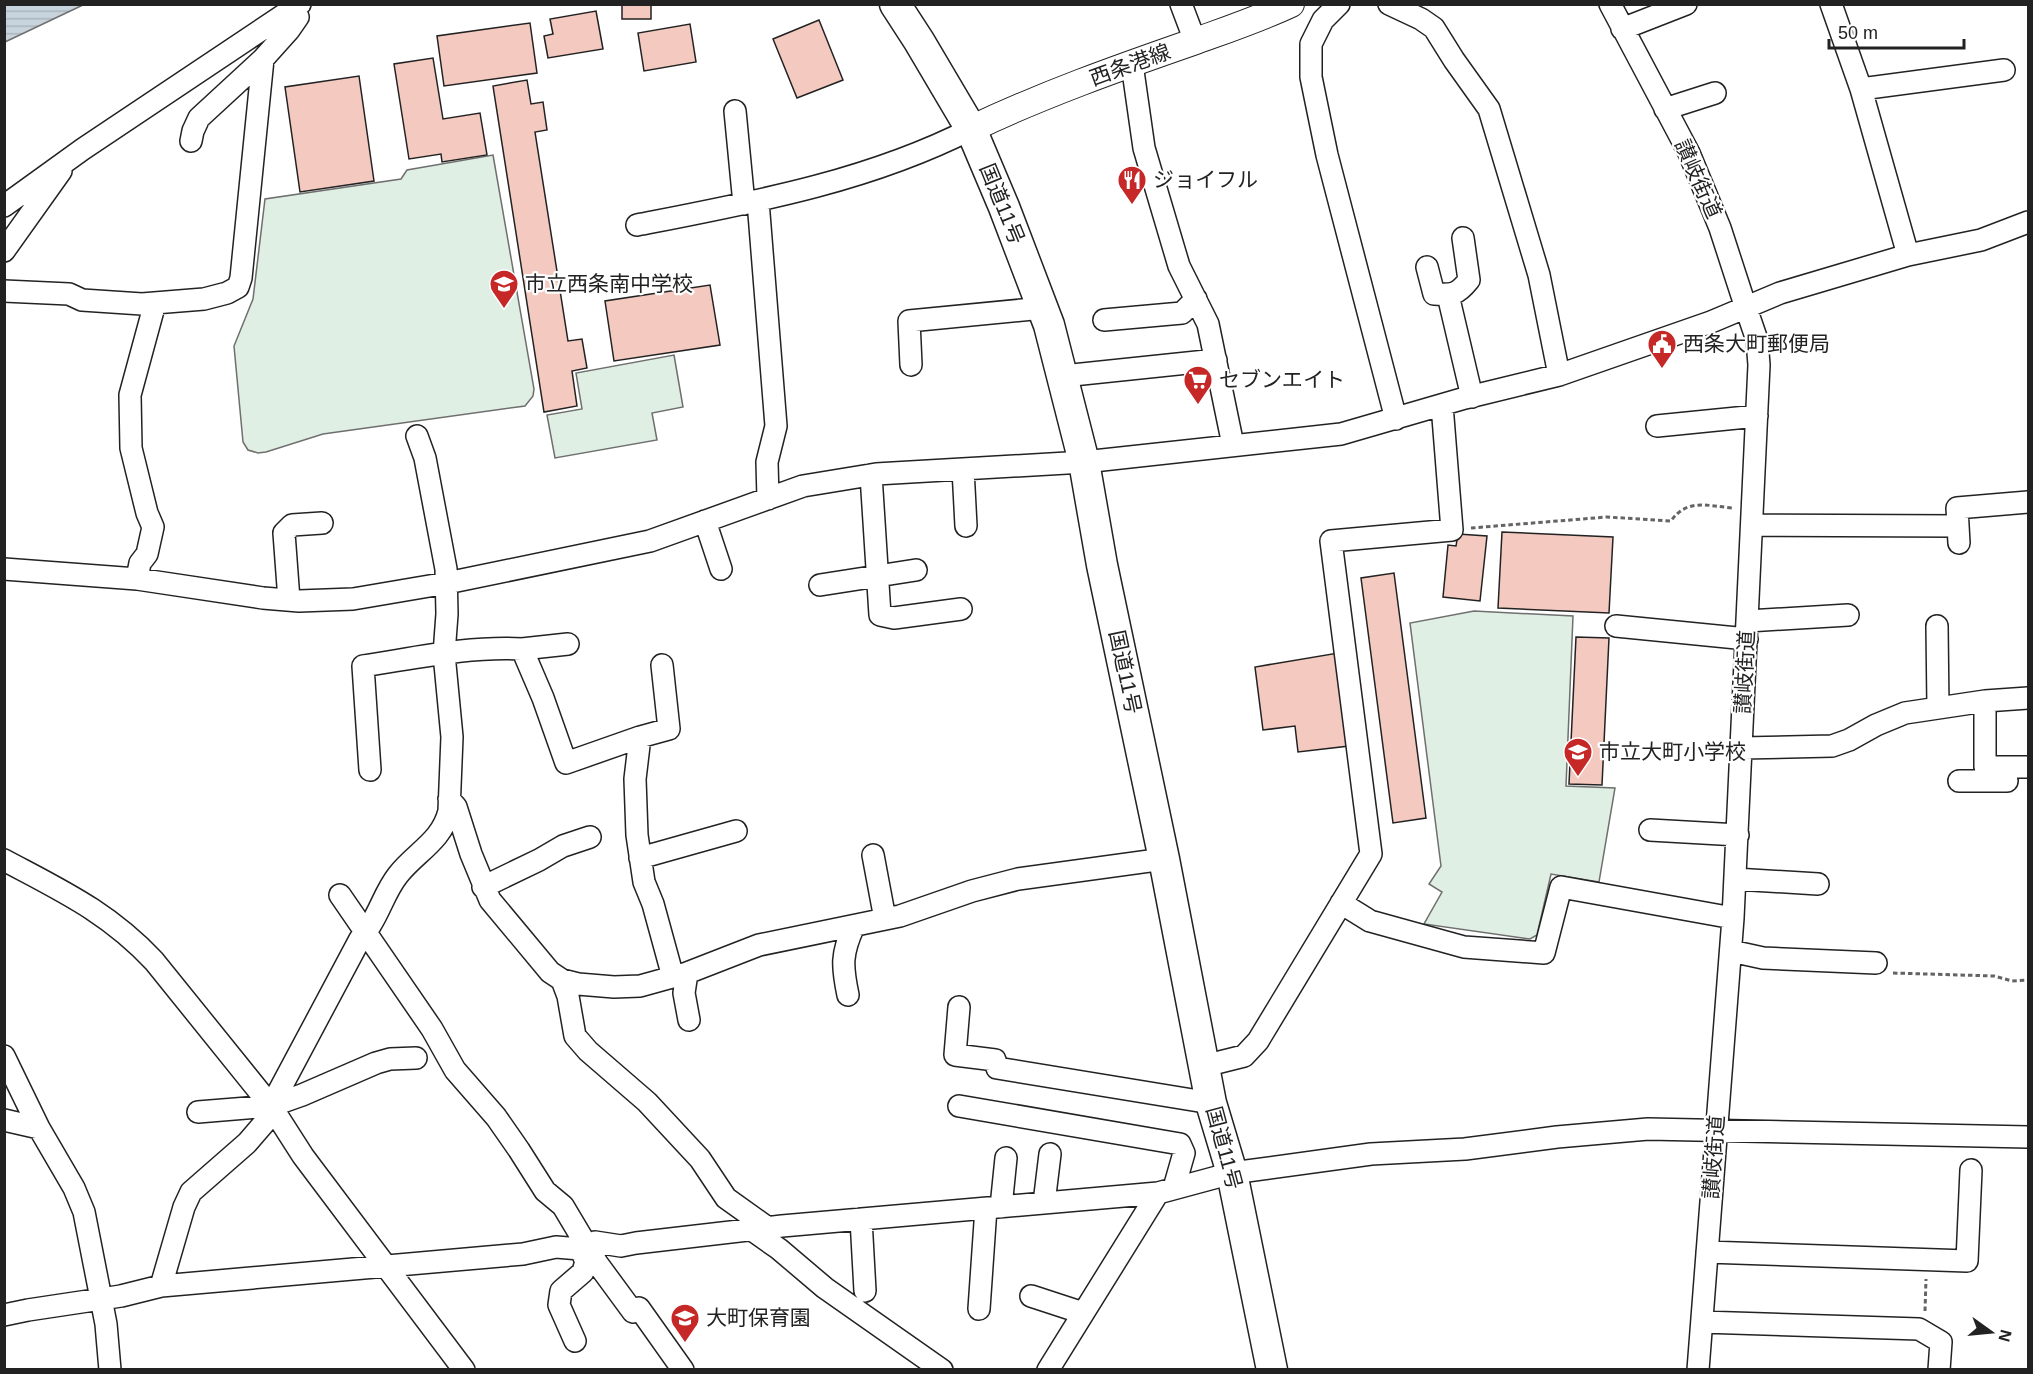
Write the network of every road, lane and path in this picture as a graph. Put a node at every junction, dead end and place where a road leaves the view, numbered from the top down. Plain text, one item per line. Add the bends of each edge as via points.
1 (894, 4) edge
2 (1181, 4) edge
3 (1291, 4) edge
4 (1339, 4) edge
5 (1389, 4) edge
6 (1610, 4) edge
7 (1686, 4) edge
8 (1831, 4) edge
9 (297, 6) edge
10 (1260, 11) edge
11 (1622, 29) junction
12 (1195, 41) junction
13 (263, 59) junction
14 (1132, 64) junction
15 (2004, 69) dead end
16 (1861, 89) junction
17 (1715, 93) dead end
18 (1665, 109) junction
19 (735, 111) dead end
20 (971, 129) junction
21 (191, 141) dead end
22 (70, 158) junction
23 (751, 203) junction
24 (4, 206) edge
25 (2028, 222) edge
26 (637, 225) dead end
27 (1463, 238) dead end
28 (4, 251) edge
29 (1908, 255) junction
30 (1427, 267) dead end
31 (4, 291) edge
32 (1448, 295) junction
33 (1196, 299) junction
34 (155, 303) junction
35 (1043, 308) junction
36 (1746, 308) junction
37 (1104, 320) dead end
38 (1216, 360) junction
39 (911, 364) dead end
40 (1559, 375) junction
41 (1063, 376) junction
42 (1472, 397) junction
43 (1442, 405) junction
44 (1757, 416) junction
45 (1396, 419) junction
46 (1657, 426) dead end
47 (417, 436) dead end
48 (1233, 445) junction
49 (1084, 462) junction
50 (963, 469) junction
51 (871, 475) junction
52 (768, 499) junction
53 (2028, 502) edge
54 (1753, 517) junction
55 (705, 521) junction
56 (322, 523) dead end
57 (966, 526) dead end
58 (1452, 530) junction
59 (721, 569) dead end
60 (916, 570) dead end
61 (8, 572) edge
62 (877, 575) junction
63 (137, 579) junction
64 (447, 583) junction
65 (820, 585) dead end
66 (289, 600) junction
67 (961, 609) dead end
68 (1848, 615) dead end
69 (1616, 626) dead end
70 (1936, 626) dead end
71 (1747, 630) junction
72 (568, 644) dead end
73 (522, 649) junction
74 (444, 654) junction
75 (662, 665) dead end
76 (2028, 698) edge
77 (1985, 701) junction
78 (1938, 708) junction
79 (640, 737) junction
80 (1741, 748) junction
81 (2028, 767) edge
82 (370, 770) dead end
83 (1959, 781) dead end
84 (2028, 781) edge
85 (449, 799) junction
86 (1650, 830) dead end
87 (736, 831) dead end
88 (1738, 835) junction
89 (590, 837) dead end
90 (873, 855) dead end
91 (640, 858) junction
92 (4, 860) edge
93 (1164, 860) junction
94 (1736, 879) junction
95 (1818, 884) dead end
96 (483, 887) junction
97 (340, 895) dead end
98 (1341, 903) junction
99 (1733, 918) junction
100 (885, 919) junction
101 (854, 926) junction
102 (365, 932) junction
103 (1731, 951) junction
104 (1876, 963) dead end
105 (680, 975) junction
106 (562, 980) junction
107 (848, 995) dead end
108 (959, 1006) dead end
109 (689, 1020) dead end
110 (4, 1056) edge
111 (416, 1058) dead end
112 (1204, 1066) junction
113 (1211, 1103) junction
114 (271, 1106) junction
115 (959, 1106) dead end
116 (198, 1112) dead end
117 (4, 1120) edge
118 (39, 1128) junction
119 (1716, 1129) junction
120 (2028, 1137) edge
121 (1050, 1154) dead end
122 (1006, 1158) dead end
123 (1971, 1170) dead end
124 (1232, 1173) junction
125 (1166, 1191) junction
126 (1044, 1203) junction
127 (994, 1207) junction
128 (861, 1219) junction
129 (760, 1229) junction
130 (584, 1248) junction
131 (1707, 1252) junction
132 (1926, 1259) junction
133 (386, 1265) junction
134 (161, 1286) junction
135 (865, 1291) dead end
136 (1030, 1296) dead end
137 (101, 1299) junction
138 (979, 1309) dead end
139 (1083, 1313) junction
140 (4, 1315) edge
141 (1702, 1322) junction
142 (1925, 1332) junction
143 (575, 1341) dead end
144 (110, 1370) edge
145 (464, 1370) edge
146 (683, 1370) edge
147 (942, 1370) edge
148 (1048, 1370) edge
149 (1272, 1370) edge
150 (1698, 1370) edge
151 (1939, 1370) edge

1 - 20 highway, 国道11号
2 - 12 street
3 - 10 main road, 西条港線
4 - 45 street via 1323,20 1311,44 1311,77 1327,155
5 - 40 street via 1434,28 1489,110 1539,275
6 - 11 street, 讃岐街道
7 - 11 street
8 - 16 street
9 - 13 street via 298,17
9 - 22 street
10 - 12 main road, 西条港線
11 - 18 street, 讃岐街道
12 - 14 main road, 西条港線
13 - 21 street via 199,118
13 - 34 street via 238,287 204,298
14 - 20 main road, 西条港線
14 - 33 street via 1144,148 1179,266
15 - 16 street
16 - 29 street
17 - 18 street
18 - 36 street, 讃岐街道 via 1689,153 1720,228
19 - 23 street
20 - 23 street via 932,148
20 - 35 highway, 国道11号
22 - 24 street
22 - 28 street
23 - 26 street
23 - 52 street via 776,426 767,462
25 - 29 street via 1981,240
27 - 32 street via 1469,280 1459,292
29 - 36 street via 1780,293
30 - 32 street via 1434,294
31 - 34 street
32 - 42 street
33 - 37 street via 1182,313
33 - 38 street via 1208,324
34 - 63 street via 130,395 131,448 153,527
35 - 39 street via 909,321
35 - 41 highway, 国道11号
36 - 40 street
36 - 44 street, 讃岐街道 via 1758,349
38 - 41 street
38 - 48 street
40 - 42 street
41 - 49 highway, 国道11号
42 - 43 street
43 - 45 street
43 - 58 street
44 - 46 street
44 - 54 street, 讃岐街道
45 - 48 street via 1341,434
47 - 64 street via 425,458
48 - 49 street
49 - 50 street
49 - 93 highway, 国道11号
50 - 51 street
50 - 57 street
51 - 52 street via 803,486
51 - 62 street
52 - 55 street
53 - 54 street via 1957,508 1958,534
54 - 58 path via 1691,505 1678,511 1671,521 1607,518
54 - 71 street, 讃岐街道
55 - 59 street
55 - 64 street via 650,541
56 - 66 street via 292,525 284,533
58 - 98 street via 1331,541 1371,854
60 - 62 street
61 - 63 street
62 - 65 street
62 - 67 street via 880,615 894,618
63 - 66 street
64 - 66 street via 353,599
64 - 74 street
68 - 71 street
69 - 71 street
70 - 78 street
71 - 80 street, 讃岐街道
72 - 73 street
73 - 74 street
73 - 79 street via 566,764
74 - 82 street via 363,666
74 - 85 street via 452,736
75 - 79 street via 669,729
76 - 77 street
77 - 78 street
77 - 81 street via 1985,767
78 - 80 street via 1905,712 1832,746
79 - 91 street via 634,779
80 - 88 street, 讃岐街道
83 - 84 street
85 - 96 street via 456,807
85 - 102 street via 441,831 398,874
86 - 88 street
87 - 91 street
88 - 94 street, 讃岐街道
89 - 96 street via 563,846
90 - 100 street
91 - 105 street via 644,882
92 - 114 street via 82,901 133,939
93 - 100 street via 1018,879
93 - 112 highway, 国道11号
94 - 95 street
94 - 99 street, 讃岐街道
96 - 106 street via 550,972
97 - 102 street
98 - 99 street via 1370,921 1464,947 1544,953 1561,887
98 - 112 street via 1258,1041 1244,1056
99 - 103 street, 讃岐街道
100 - 101 street
101 - 105 street via 759,945
101 - 107 street via 845,945 843,969
102 - 114 street
102 - 130 street via 432,1029 455,1070 496,1117 545,1191 563,1206
103 - 104 street via 1763,958
103 - 119 street, 讃岐街道
105 - 106 street via 640,986
105 - 109 street
106 - 129 street via 575,1036 647,1102 700,1159 726,1198
108 - 113 street via 955,1055 995,1060 998,1068
110 - 118 street
111 - 114 street via 376,1063
112 - 113 highway, 国道11号
113 - 124 highway, 国道11号
114 - 116 street
114 - 133 street via 303,1156
114 - 134 street via 266,1121 247,1143 192,1192
115 - 125 street via 1009,1105 1095,1119 1180,1144 1184,1153
117 - 118 street
118 - 137 street via 84,1212
119 - 120 street
119 - 124 street via 1648,1129 1557,1137 1465,1149 1371,1154
119 - 131 street, 讃岐街道
121 - 126 street
122 - 127 street
123 - 132 street via 1966,1261
124 - 125 street
124 - 149 highway, 国道11号
125 - 126 street
125 - 139 street
126 - 127 street
127 - 128 street
127 - 138 street
128 - 129 street
128 - 135 street
129 - 130 street via 621,1246 595,1242
129 - 147 street via 825,1288
130 - 133 street via 556,1247 523,1254
130 - 143 street via 583,1272 561,1292 559,1305
130 - 146 street via 633,1312 639,1308
131 - 132 street
131 - 141 street, 讃岐街道
132 - 142 path
133 - 134 street
133 - 145 street
134 - 137 street
136 - 139 street
137 - 140 street
137 - 144 street
139 - 148 street
141 - 142 street
141 - 150 street, 讃岐街道
142 - 151 street via 1941,1342

